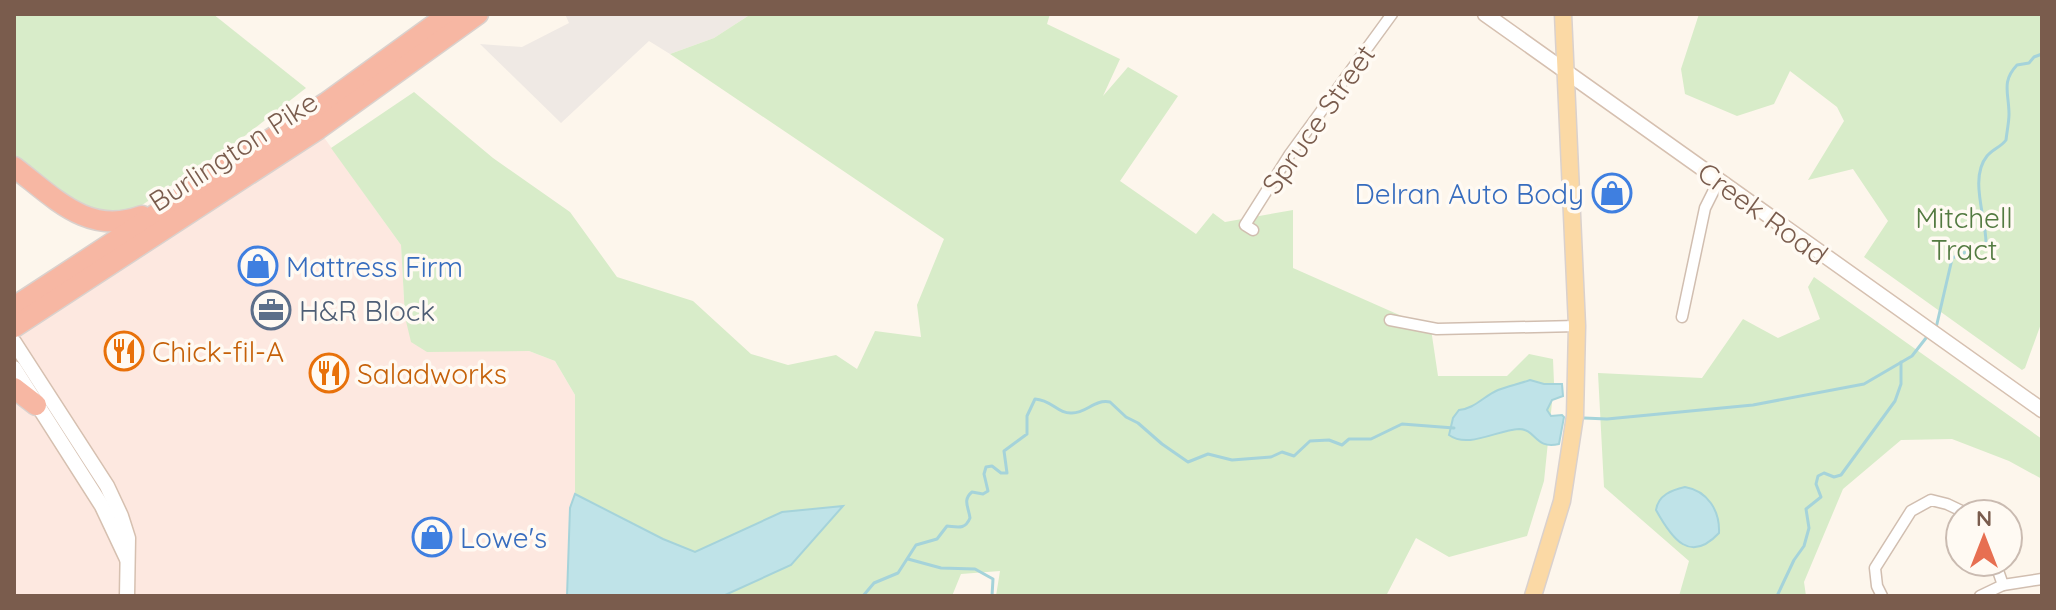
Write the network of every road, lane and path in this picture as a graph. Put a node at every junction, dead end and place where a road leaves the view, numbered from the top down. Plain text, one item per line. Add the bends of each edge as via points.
1 (449, 14) edge
2 (478, 14) edge
3 (1392, 14) edge
4 (1485, 14) edge
5 (1563, 14) edge
6 (1566, 72) junction
7 (14, 167) edge
8 (1719, 180) junction
9 (165, 208) junction
10 (1249, 228) dead end
11 (14, 307) edge
12 (1682, 317) dead end
13 (1390, 320) dead end
14 (1577, 326) junction
15 (14, 327) edge
16 (14, 342) edge
17 (14, 368) edge
18 (14, 388) edge
19 (36, 405) junction
20 (2042, 410) edge
21 (1944, 503) edge
22 (127, 559) junction
23 (2001, 578) edge
24 (2042, 579) edge
25 (2003, 585) junction
26 (127, 596) edge
27 (1533, 596) edge
28 (1882, 596) edge
29 (1980, 596) edge

1 - 9 highway, Burlington Pike via 326,103
2 - 15 highway, Burlington Pike via 318,129
3 - 10 street, Spruce Street via 1290,154
4 - 6 street, Creek Road
5 - 6 main road
6 - 8 street, Creek Road
6 - 14 main road
7 - 9 highway via 95,221 129,221
8 - 12 street via 1705,208
8 - 20 street, Creek Road
9 - 11 highway, Burlington Pike
13 - 14 street via 1437,329
14 - 27 main road via 1575,416 1562,501
16 - 22 street via 107,486 128,538
17 - 19 street
18 - 19 highway
19 - 22 street via 102,506
21 - 28 street via 1931,500 1911,511 1875,568
22 - 26 street
23 - 25 street
24 - 25 street
25 - 29 street

